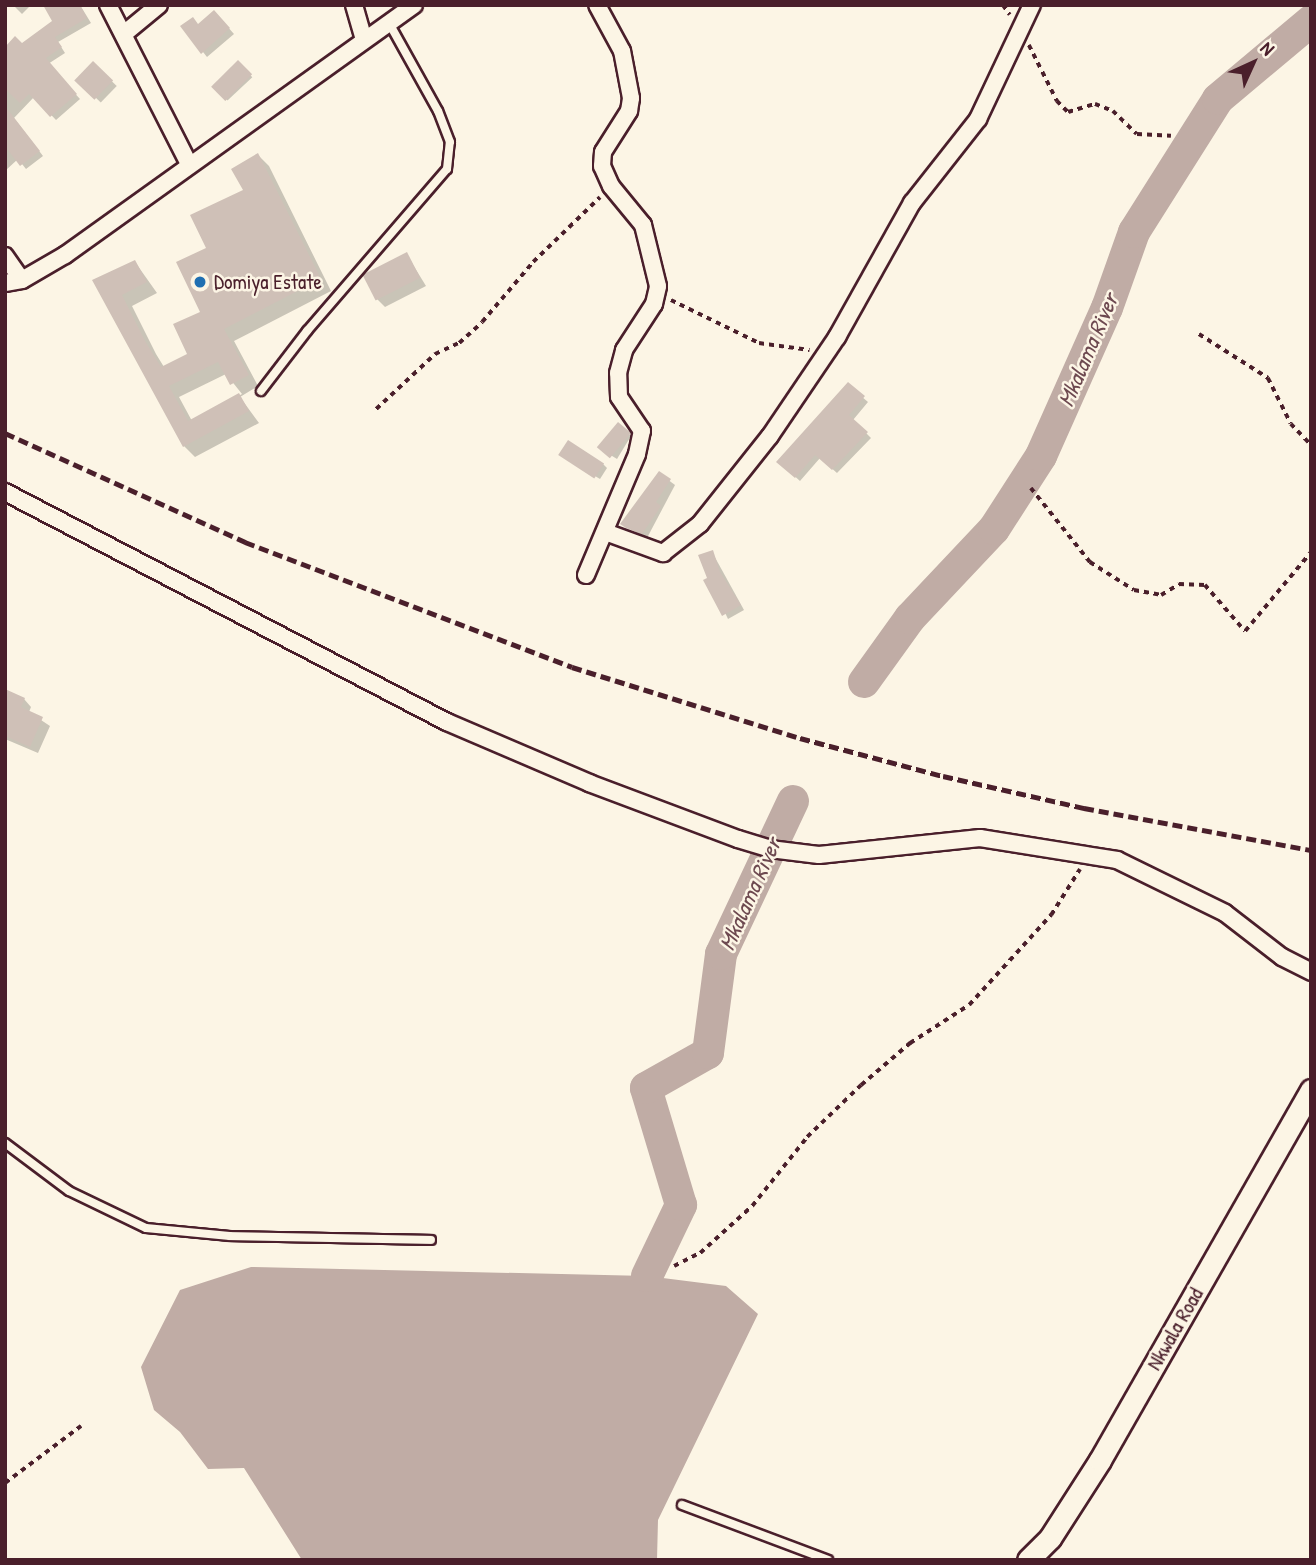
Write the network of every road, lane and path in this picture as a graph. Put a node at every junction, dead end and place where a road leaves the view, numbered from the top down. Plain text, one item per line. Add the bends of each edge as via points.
1 (108, 5) edge
2 (159, 5) edge
3 (354, 5) edge
4 (597, 5) edge
5 (1032, 5) edge
6 (400, 12) edge
7 (1021, 32) junction
8 (125, 33) junction
9 (364, 40) junction
10 (1171, 136) dead end
11 (189, 164) junction
12 (611, 185) junction
13 (5, 256) edge
14 (22, 280) junction
15 (5, 283) edge
16 (656, 294) junction
17 (1199, 334) dead end
18 (823, 358) junction
19 (261, 391) dead end
20 (376, 409) dead end
21 (1311, 445) edge
22 (1031, 488) dead end
23 (5, 492) edge
24 (608, 533) junction
25 (1311, 552) edge
26 (586, 575) dead end
27 (1088, 855) junction
28 (1311, 972) edge
29 (1311, 1090) edge
30 (5, 1143) edge
31 (431, 1240) dead end
32 (674, 1266) dead end
33 (81, 1426) dead end
34 (5, 1483) edge
35 (682, 1505) dead end
36 (828, 1560) edge
37 (1028, 1560) edge

1 - 8 street
2 - 8 street
3 - 9 street
4 - 12 street via 622,51 631,98 629,111 603,152 602,166
5 - 7 street
6 - 9 street
6 - 19 lane via 450,142 447,169
7 - 10 path via 1062,108 1068,112 1087,105 1104,106 1137,134
7 - 18 street via 978,119 912,203
8 - 11 street
9 - 11 street
11 - 14 street via 65,255
12 - 16 street via 643,226
12 - 20 path via 459,344 435,354
13 - 14 street
14 - 15 street
16 - 18 path via 760,343 806,349
16 - 24 street via 624,350 618,373 618,397 642,431 637,454 614,499
17 - 21 path via 1268,378 1291,424
18 - 24 street via 770,436 681,543 663,553
22 - 25 path via 1090,562 1134,590 1161,595 1179,584 1205,585 1245,631
23 - 27 street via 447,722 737,839 819,855 980,838
24 - 26 street
27 - 28 street via 1117,860 1225,913 1282,957
27 - 32 path via 1051,915 969,1005 910,1043 861,1085 807,1137 752,1206 700,1254
29 - 37 street, Nkwala Road via 1100,1460 1050,1538
30 - 31 lane via 69,1191 146,1228 230,1236
33 - 34 path
35 - 36 lane

